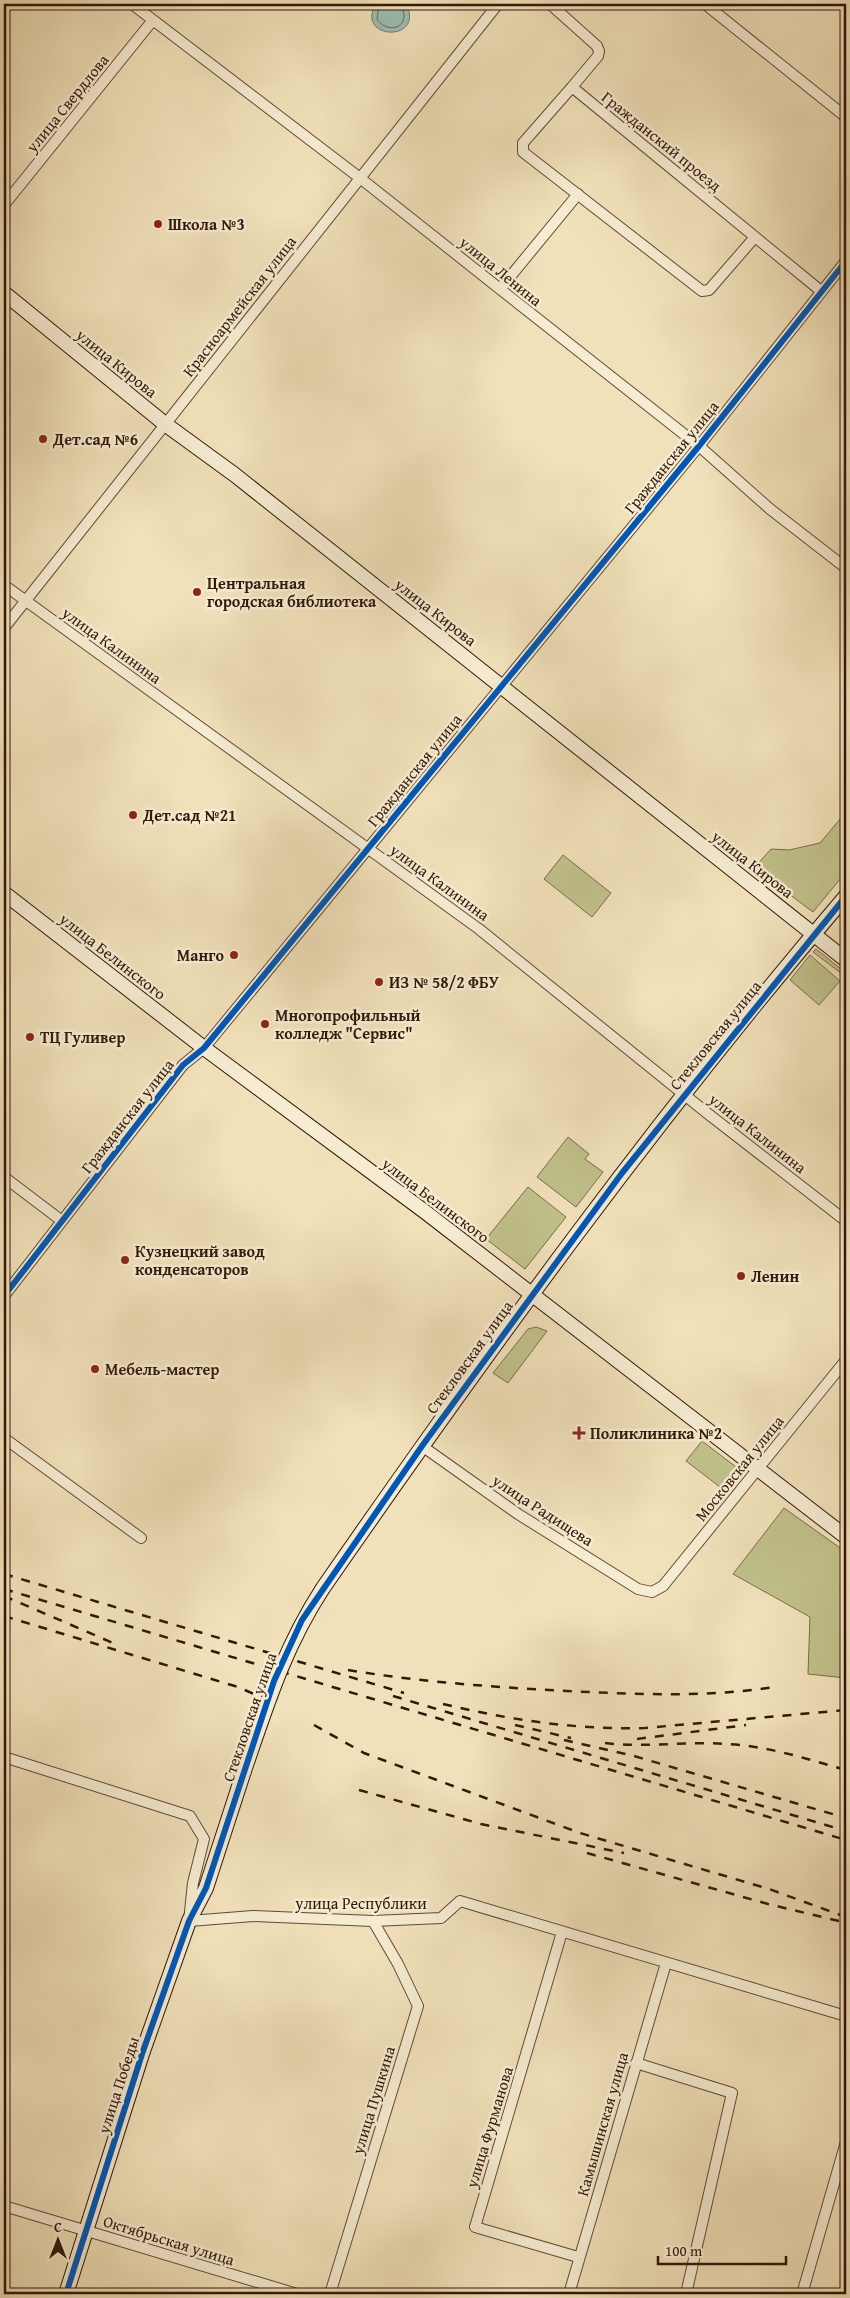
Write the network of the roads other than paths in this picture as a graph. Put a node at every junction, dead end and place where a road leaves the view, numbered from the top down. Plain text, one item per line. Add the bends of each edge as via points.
1 (132, 4) edge
2 (498, 4) edge
3 (550, 4) edge
4 (705, 4) edge
5 (153, 20) junction
6 (572, 87) junction
7 (846, 117) edge
8 (360, 178) junction
9 (578, 194) junction
10 (4, 206) edge
11 (755, 236) junction
12 (846, 261) edge
13 (500, 289) junction
14 (821, 291) junction
15 (4, 293) edge
16 (165, 424) junction
17 (699, 446) junction
18 (846, 568) edge
19 (4, 585) edge
20 (25, 601) junction
21 (4, 628) edge
22 (502, 686) junction
23 (368, 848) junction
24 (4, 893) edge
25 (846, 896) edge
26 (814, 934) junction
27 (846, 960) edge
28 (204, 1048) junction
29 (684, 1095) junction
30 (4, 1177) edge
31 (62, 1221) junction
32 (846, 1221) edge
33 (4, 1296) edge
34 (531, 1296) junction
35 (846, 1360) edge
36 (4, 1438) edge
37 (422, 1446) junction
38 (756, 1469) junction
39 (846, 1537) edge
40 (141, 1538) dead end
41 (652, 1592) joint
42 (4, 1757) edge
43 (206, 1888) joint
44 (189, 1921) junction
45 (373, 1921) junction
46 (562, 1932) junction
47 (666, 1963) junction
48 (846, 2016) edge
49 (636, 2063) junction
50 (846, 2142) edge
51 (4, 2206) edge
52 (86, 2231) junction
53 (578, 2257) junction
54 (66, 2294) edge
55 (297, 2294) edge
56 (330, 2294) edge
57 (569, 2294) edge
58 (686, 2294) edge
59 (802, 2294) edge

1 - 5 street, улица Ленина
2 - 8 street, Красноармейская улица
3 - 6 street via 599,51
4 - 7 street
5 - 8 street, улица Ленина
5 - 10 street, улица Свердлова
6 - 9 street via 522,148
6 - 11 street, Гражданский проезд
8 - 13 street, улица Ленина
8 - 16 street, Красноармейская улица
9 - 11 street via 705,292
9 - 13 street
11 - 14 street, Гражданский проезд
12 - 14 street, Гражданская улица
13 - 17 street, улица Ленина
14 - 17 street, Гражданская улица
15 - 16 street, улица Кирова
16 - 20 street, Красноармейская улица
16 - 22 street, улица Кирова via 235,475
17 - 18 street, улица Ленина via 770,509
17 - 22 street, Гражданская улица
19 - 20 street, улица Калинина
20 - 21 street, Красноармейская улица
20 - 23 street, улица Калинина
22 - 23 street, Гражданская улица
22 - 26 street, улица Кирова
23 - 28 street, Гражданская улица
23 - 29 street, улица Калинина via 479,929
24 - 28 street, улица Белинского
25 - 26 street, Стекловская улица
26 - 27 street, улица Кирова
26 - 29 street, Стекловская улица
28 - 31 street, Гражданская улица via 183,1065
28 - 34 street, улица Белинского via 424,1211
29 - 32 street, улица Калинина
29 - 34 street, Стекловская улица
30 - 31 street
31 - 33 street, Гражданская улица
34 - 37 street, Стекловская улица
34 - 38 street, улица Белинского
35 - 38 street, Московская улица
36 - 40 street
37 - 41 street, улица Радищева via 518,1514 638,1588
37 - 43 street, Стекловская улица, bridge via 323,1588 289,1646 274,1682
38 - 39 street, улица Белинского
38 - 41 street, Московская улица via 663,1586
42 - 44 street via 190,1816 204,1839 192,1883
43 - 44 street, улица Победы
44 - 45 street, улица Республики via 253,1916
44 - 52 street, улица Победы via 142,2054
45 - 46 street, улица Республики via 440,1918 460,1901
45 - 56 street, улица Пушкина via 418,2006
46 - 47 street, улица Республики
46 - 53 street, улица Фурманова via 475,2227
47 - 48 street, улица Республики
47 - 49 street, Камышинская улица
49 - 53 street, Камышинская улица
49 - 58 street via 732,2093
50 - 59 street
51 - 52 street, Октябрьская улица
52 - 54 street, улица Победы
52 - 55 street, Октябрьская улица
53 - 57 street, Камышинская улица

